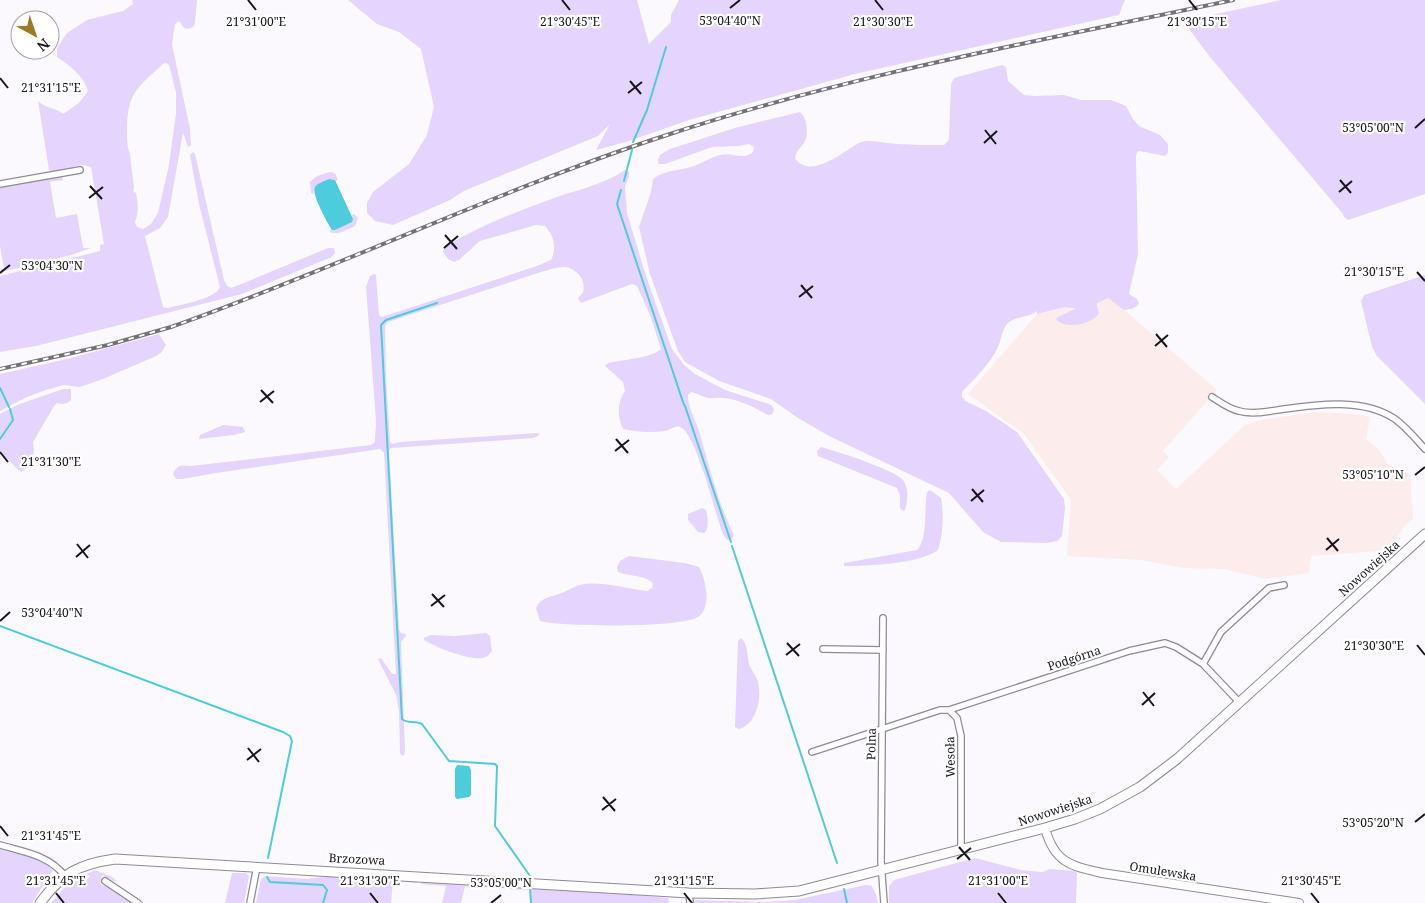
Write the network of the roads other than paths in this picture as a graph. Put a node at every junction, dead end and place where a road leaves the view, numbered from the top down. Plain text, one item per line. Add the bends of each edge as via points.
1 (80, 170) dead end
2 (0, 184) edge
3 (1212, 397) dead end
4 (1425, 449) edge
5 (1425, 534) edge
6 (1284, 585) dead end
7 (883, 618) dead end
8 (823, 649) dead end
9 (883, 650) junction
10 (1203, 664) junction
11 (1240, 702) junction
12 (949, 710) junction
13 (882, 730) junction
14 (812, 752) dead end
15 (1045, 828) junction
16 (0, 845) edge
17 (961, 848) junction
18 (257, 866) junction
19 (881, 870) junction
20 (65, 876) junction
21 (105, 881) dead end
22 (689, 893) junction
23 (40, 903) edge
24 (138, 903) edge
25 (250, 903) edge
26 (690, 903) edge
27 (884, 903) edge
28 (1299, 903) edge

1 - 2 street
3 - 4 street via 1238,411 1252,413 1314,404 1375,409 1394,418
5 - 11 main road, Nowowiejska
6 - 10 street via 1268,588 1221,632
7 - 9 street, Polna
8 - 9 street
9 - 13 street, Polna
10 - 11 street, Podgórna
10 - 12 street, Podgórna via 1176,647 1165,643 1153,644
11 - 15 main road, Nowowiejska via 1177,759 1140,786 1100,809
12 - 13 street via 940,710
12 - 17 street, Wesoła via 957,718 960,736
13 - 14 street
13 - 19 street, Polna
15 - 17 main road, Nowowiejska
15 - 28 street, Omulewska via 1056,853 1064,861 1083,869
16 - 20 street via 44,858
17 - 19 main road, Nowowiejska
18 - 20 main road, Brzozowa via 115,859 84,865
18 - 22 main road, Brzozowa
18 - 25 street
19 - 22 main road, Nowowiejska via 778,894
19 - 27 street, Polna
20 - 23 main road, Brzozowa
21 - 24 street
22 - 26 street

